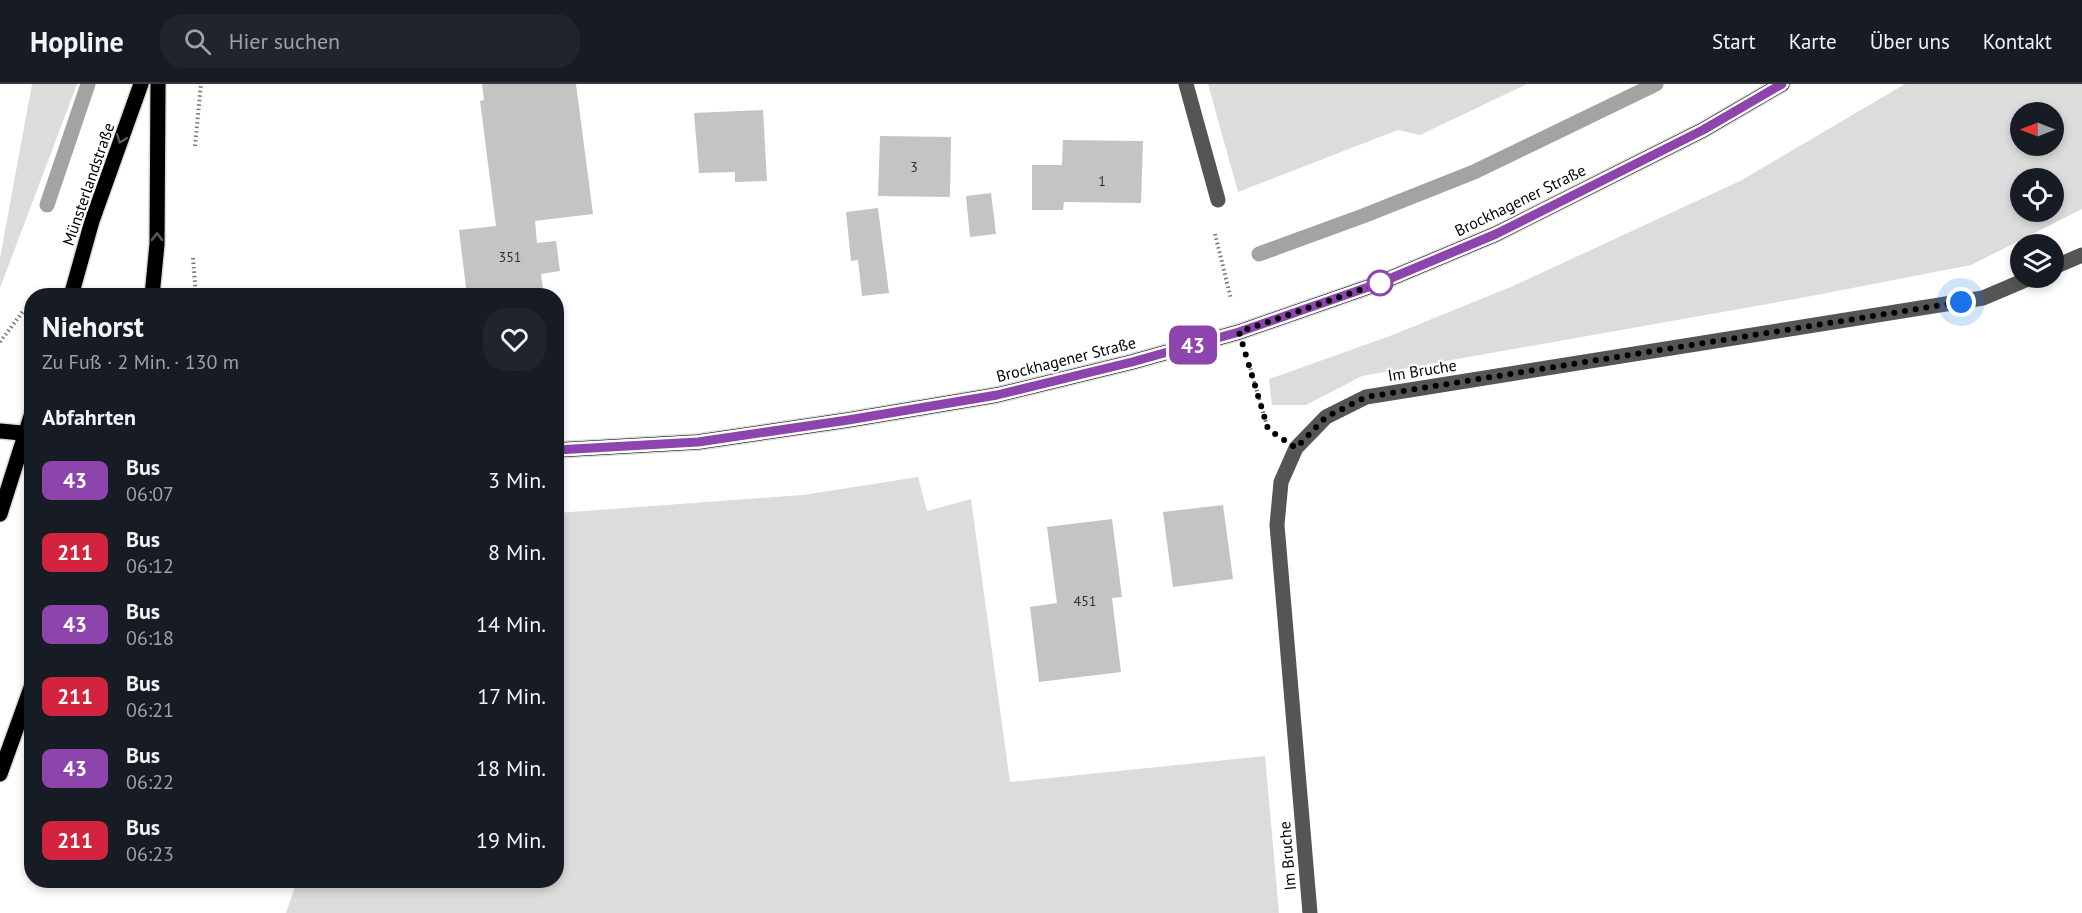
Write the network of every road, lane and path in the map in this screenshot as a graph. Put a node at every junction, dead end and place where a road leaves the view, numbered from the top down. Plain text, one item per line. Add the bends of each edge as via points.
1 (141, 84) edge
2 (158, 84) edge
3 (1186, 84) edge
4 (1782, 84) edge
5 (1218, 200) joint
6 (2082, 255) edge
7 (2064, 263) edge
8 (2010, 287) edge
9 (73, 288) edge
10 (153, 288) edge
11 (24, 310) dead end
12 (1239, 332) junction
13 (0, 342) edge
14 (0, 431) edge
15 (24, 434) edge
16 (24, 445) edge
17 (1296, 448) junction
18 (564, 450) edge
19 (0, 514) edge
20 (24, 707) edge
21 (0, 774) edge
22 (1310, 913) edge

1 -> 9 main road, Münsterlandstraße via 92,221
10 -> 2 main road via 157,244
3 - 5 street
4 - 12 main road, Brockhagener Straße via 1703,130 1496,234 1377,284
5 - 12 path via 1212,220
6 - 7 street
8 - 17 street, Im Bruche via 1983,298 1366,397 1326,417
11 - 13 path
12 - 17 path via 1268,429
12 - 18 main road, Brockhagener Straße via 997,395 698,442
14 - 15 main road
16 - 19 main road
17 - 22 street, Im Bruche via 1281,482 1277,525
20 - 21 main road

